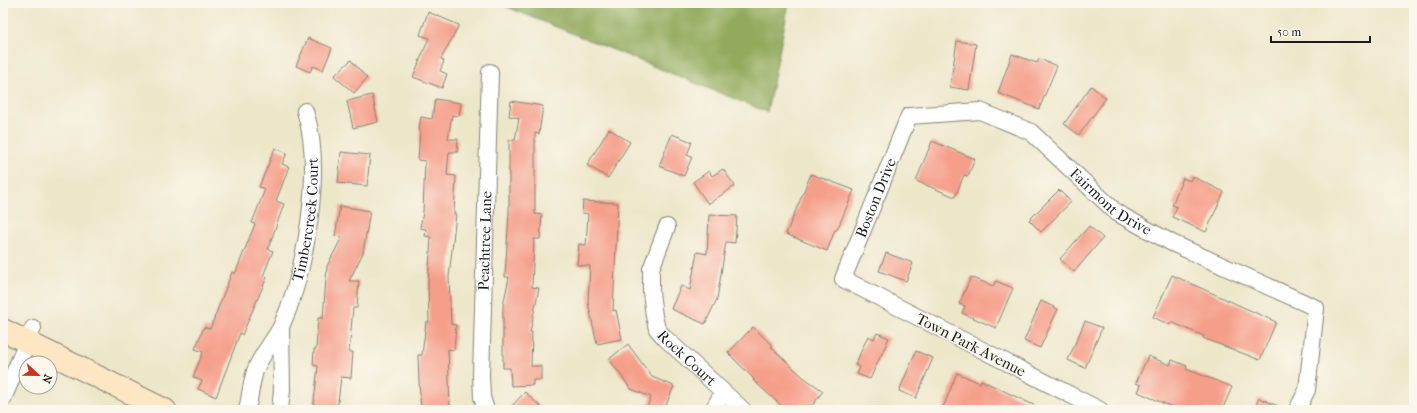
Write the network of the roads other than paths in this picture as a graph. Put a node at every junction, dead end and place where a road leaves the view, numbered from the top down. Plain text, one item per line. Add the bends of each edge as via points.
1 (490, 72) dead end
2 (305, 110) dead end
3 (908, 116) joint
4 (667, 227) dead end
5 (843, 280) joint
6 (281, 327) junction
7 (3, 330) edge
8 (30, 334) junction
9 (723, 392) junction
10 (3, 399) edge
11 (1096, 409) edge
12 (165, 410) edge
13 (247, 410) edge
14 (280, 410) edge
15 (486, 410) edge
16 (713, 410) edge
17 (743, 410) edge
18 (1297, 410) edge

1 - 15 street, Peachtree Lane via 481,376 482,397
2 - 6 street, Timbercreek Court via 310,126 312,160 309,225 301,269
3 - 5 street, Boston Drive
3 - 18 street, Fairmont Drive via 980,111 1031,132 1117,213 1172,243 1316,308 1307,390
4 - 9 street, Rock Court via 651,269 651,292 657,328 664,338
5 - 11 street, Town Park Avenue
6 - 13 street, Timbercreek Court via 255,370
6 - 14 street, Timbercreek Court
7 - 8 main road
8 - 10 street
8 - 12 main road
9 - 16 street
9 - 17 street, Rock Court

